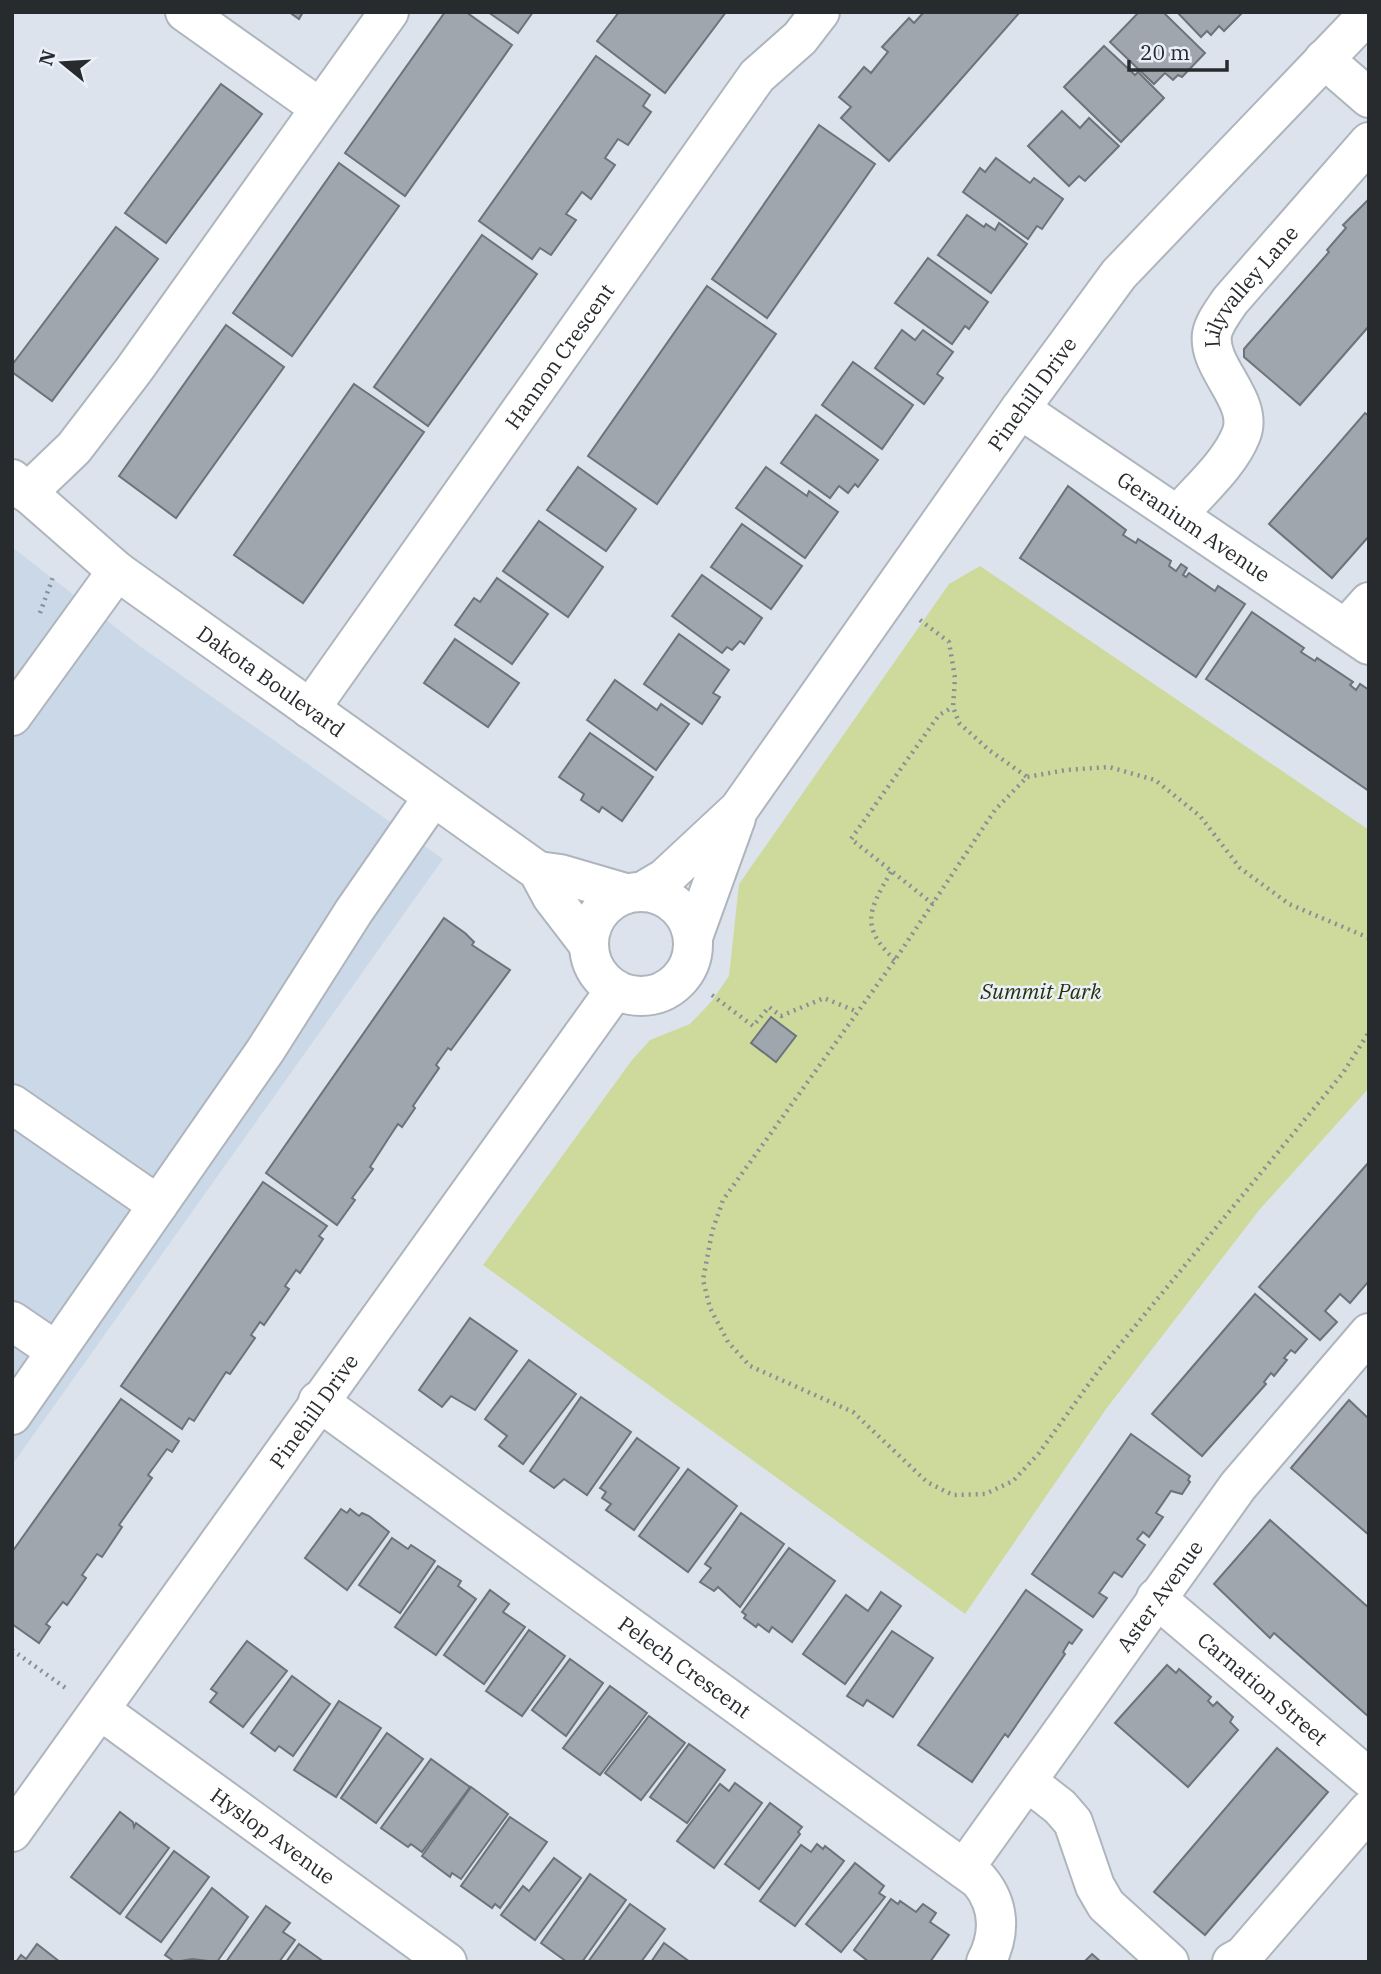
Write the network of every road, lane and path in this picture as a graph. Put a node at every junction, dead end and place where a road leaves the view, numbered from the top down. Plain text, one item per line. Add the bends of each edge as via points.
1 (185, 12) edge
2 (389, 12) edge
3 (820, 12) edge
4 (1369, 13) edge
5 (1324, 59) junction
6 (1369, 98) edge
7 (320, 108) junction
8 (1369, 142) edge
9 (1020, 409) junction
10 (20, 486) edge
11 (1178, 515) junction
12 (117, 571) junction
13 (920, 620) dead end
14 (1361, 625) edge
15 (953, 707) junction
16 (310, 709) junction
17 (12, 716) edge
18 (1027, 777) junction
19 (433, 797) junction
20 (739, 809) junction
21 (538, 871) junction
22 (891, 872) junction
23 (634, 892) junction
24 (933, 904) junction
25 (693, 937) junction
26 (1369, 938) edge
27 (588, 944) junction
28 (895, 960) junction
29 (615, 990) junction
30 (712, 995) dead end
31 (858, 1012) junction
32 (1369, 1032) edge
33 (12, 1104) edge
34 (158, 1205) junction
35 (12, 1321) edge
36 (56, 1351) junction
37 (1363, 1351) edge
38 (318, 1401) junction
39 (12, 1415) edge
40 (1156, 1598) junction
41 (12, 1650) edge
42 (68, 1689) dead end
43 (100, 1710) junction
44 (1369, 1779) edge
45 (1028, 1782) junction
46 (1369, 1811) edge
47 (12, 1832) edge
48 (964, 1869) junction
49 (447, 1962) edge
50 (986, 1962) edge
51 (1168, 1962) edge
52 (1232, 1962) edge

1 - 7 street
2 - 7 street
3 - 16 street, Hannon Crescent via 800,38 757,76
4 - 5 street, Pinehill Drive
5 - 6 street
5 - 9 street, Pinehill Drive via 1119,274
7 - 10 street via 74,448
8 - 11 street, Lilyvalley Lane via 1230,300 1217,323 1213,346 1242,412 1241,434 1231,453
9 - 11 street, Geranium Avenue
9 - 20 street, Pinehill Drive
10 - 12 street, Dakota Boulevard
11 - 14 street, Geranium Avenue
12 - 16 street, Dakota Boulevard
12 - 17 street
13 - 15 path via 949,642 955,678
15 - 18 path via 958,723
15 - 22 path via 939,715 851,839
16 - 19 street, Dakota Boulevard
18 - 24 path via 995,810
18 - 26 path via 1109,767 1155,780 1200,816 1240,868 1289,904
19 - 21 street, Dakota Boulevard
19 - 34 street
20 - 23 street, Pinehill Drive via 665,878
20 - 25 street, Pinehill Drive
21 - 23 street, Dakota Boulevard
21 - 27 street, Dakota Boulevard
22 - 24 path
22 - 28 path via 876,898 871,922 876,942
23 - 25 street via 671,900 682,910
23 - 27 street via 610,900 598,912
24 - 28 path
25 - 29 street via 687,969 663,992 630,996
27 - 29 street via 595,970
28 - 31 path
29 - 38 street, Pinehill Drive
30 - 31 path via 753,1026 769,1007 781,1016 824,998
31 - 32 path via 723,1200 703,1280 710,1308 728,1342 750,1366 853,1412 927,1482 953,1495 985,1494 1013,1481 1039,1453 1099,1370 1343,1073
33 - 34 street
34 - 36 street
35 - 36 street
36 - 39 street
37 - 40 street, Aster Avenue via 1238,1486
38 - 43 street, Pinehill Drive
38 - 48 street, Pelech Crescent
40 - 44 street, Carnation Street
40 - 45 street, Aster Avenue
41 - 42 path
43 - 47 street, Pinehill Drive
43 - 49 street, Hyslop Avenue
45 - 48 street, Aster Avenue
45 - 51 street via 1073,1822 1106,1905
46 - 52 street
48 - 50 street, Pelech Crescent via 990,1894 995,1909 995,1938

